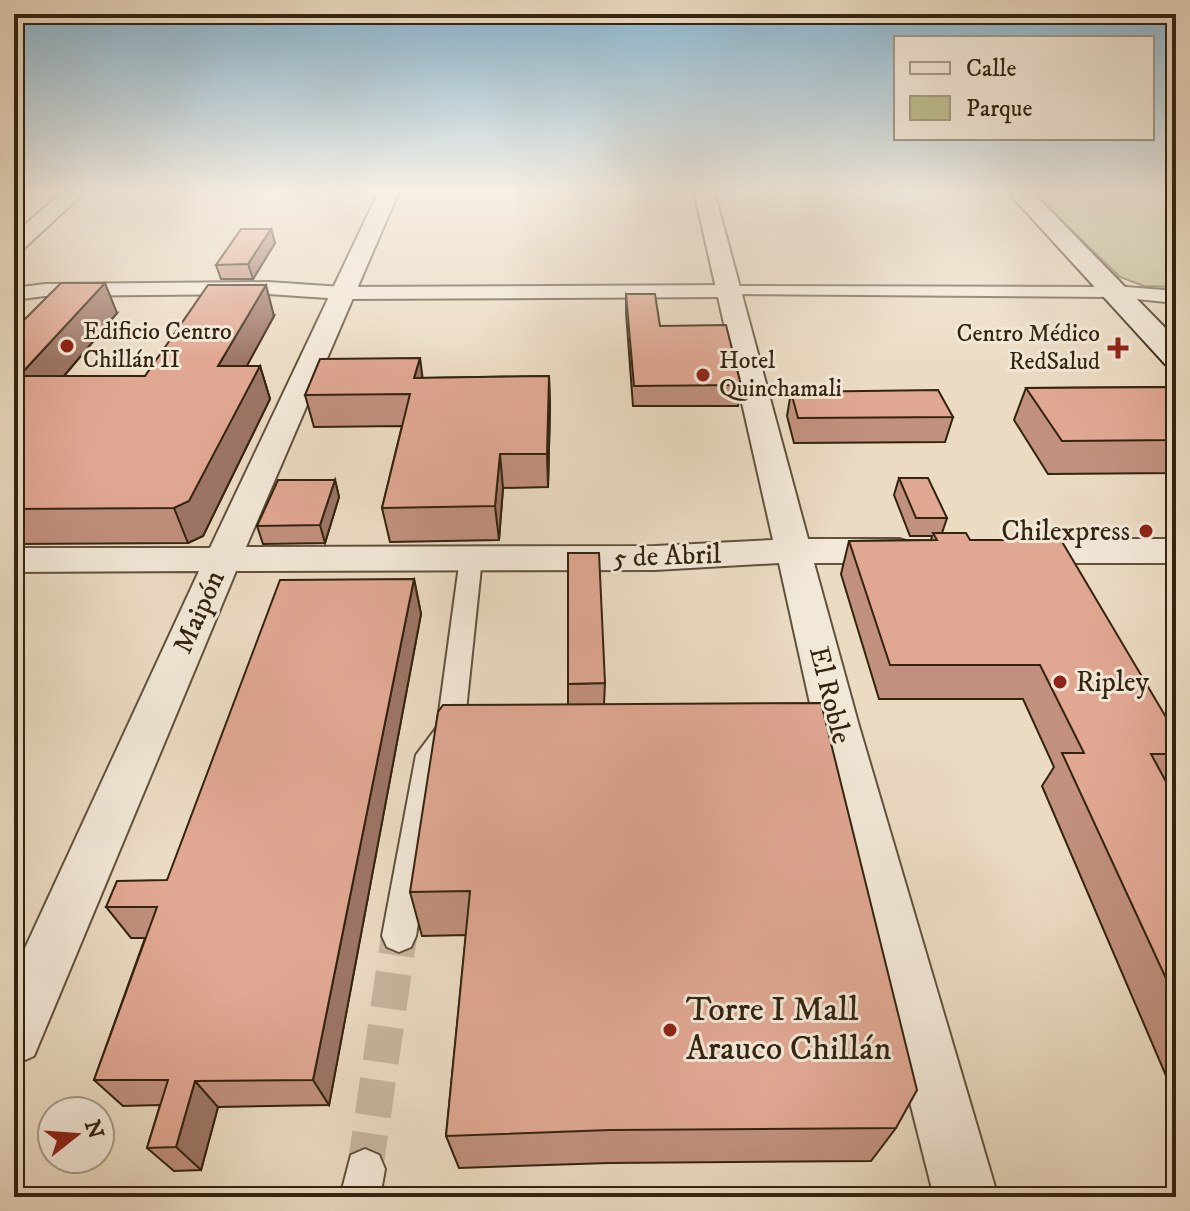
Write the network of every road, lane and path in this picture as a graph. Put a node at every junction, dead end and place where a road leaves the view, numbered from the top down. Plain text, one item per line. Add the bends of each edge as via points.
1 (363, 248) edge
2 (719, 248) edge
3 (1072, 248) edge
4 (730, 291) junction
5 (1114, 292) junction
6 (342, 293) junction
7 (14, 297) edge
8 (1176, 297) edge
9 (1176, 357) edge
10 (795, 551) junction
11 (939, 551) edge
12 (986, 551) edge
13 (1176, 551) edge
14 (471, 558) junction
15 (222, 559) junction
16 (14, 560) edge
17 (482, 729) edge
18 (450, 730) junction
19 (399, 936) tunnel mouth
20 (14, 1036) edge
21 (966, 1197) edge

1 - 6 street, Maipón
2 - 4 street, El Roble
3 - 5 main road
4 - 5 street
4 - 6 street
4 - 10 street, El Roble
5 - 8 street
5 - 9 main road
6 - 7 street via 306,299
6 - 15 street, Maipón
10 - 11 street, 5 de Abril
10 - 14 street, 5 de Abril
10 - 21 street, El Roble via 821,726
12 - 13 street
14 - 15 street, 5 de Abril
14 - 18 street
15 - 16 street, 5 de Abril
15 - 20 street, Maipón
17 - 18 street
18 - 19 street via 430,755

